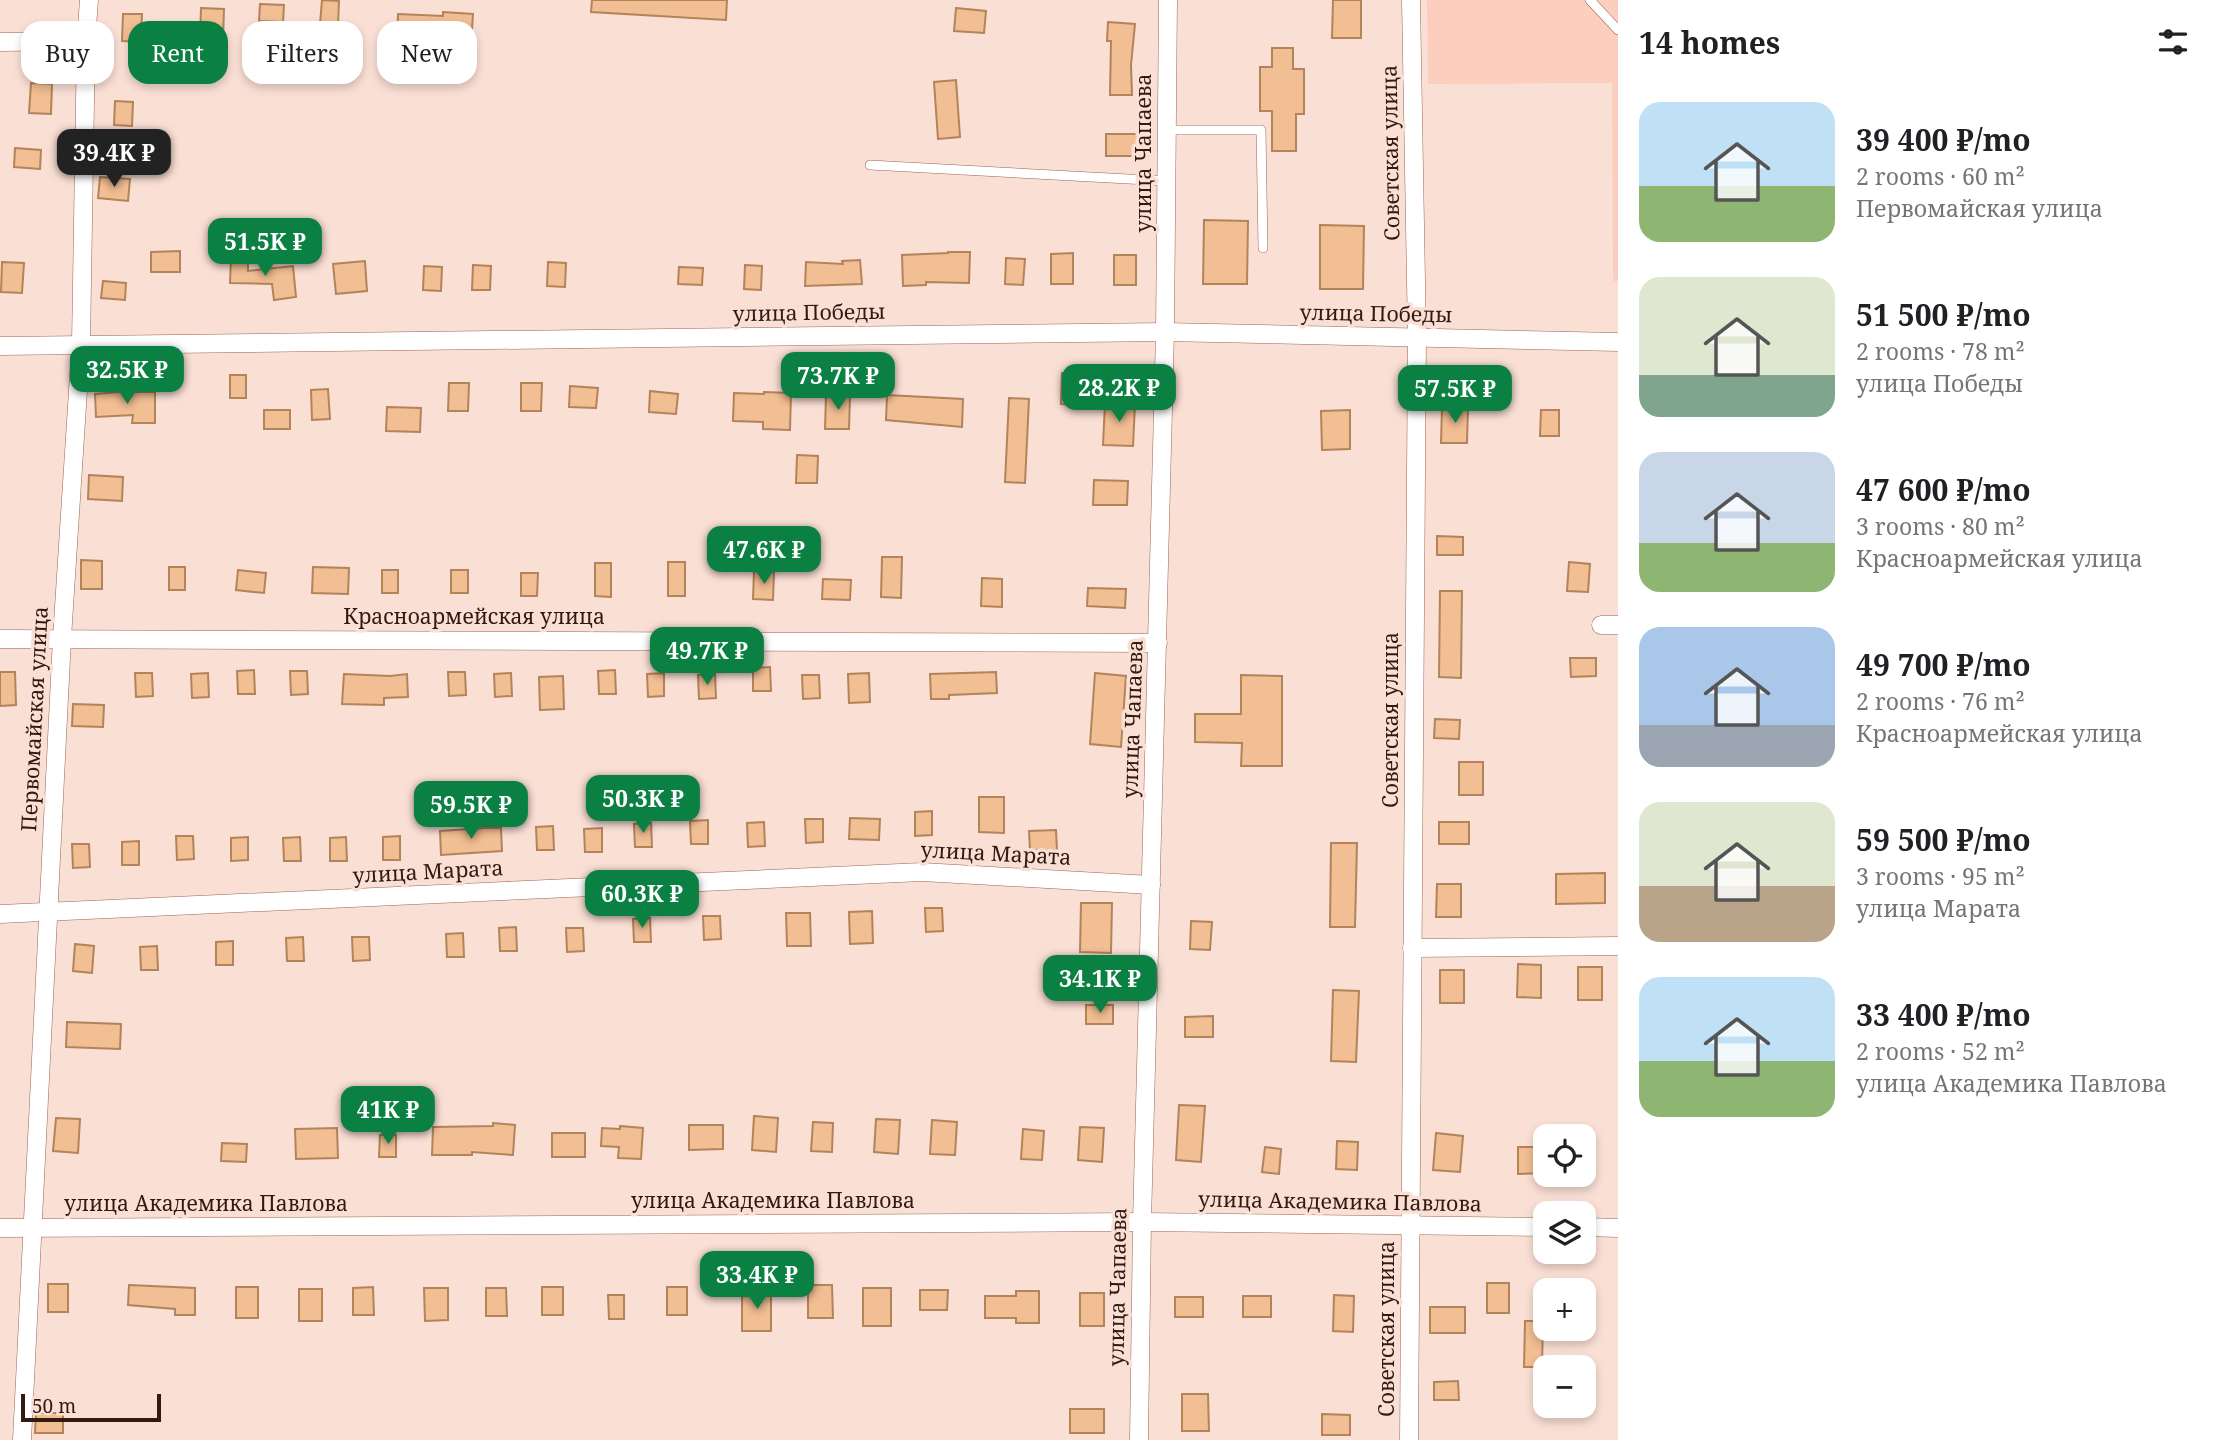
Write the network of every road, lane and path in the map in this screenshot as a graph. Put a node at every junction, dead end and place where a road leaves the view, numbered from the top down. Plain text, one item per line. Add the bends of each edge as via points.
1 (89, 0) edge
2 (1168, 0) edge
3 (1411, 0) edge
4 (1590, 0) edge
5 (87, 21) edge
6 (1618, 30) edge
7 (0, 43) edge
8 (21, 43) edge
9 (85, 84) edge
10 (1167, 130) junction
11 (870, 165) dead end
12 (1166, 181) junction
13 (1263, 248) dead end
14 (1165, 332) junction
15 (1417, 337) junction
16 (1618, 342) edge
17 (81, 344) junction
18 (0, 346) edge
19 (62, 638) junction
20 (0, 639) edge
21 (1158, 643) junction
22 (1151, 885) junction
23 (48, 912) junction
24 (0, 914) edge
25 (1618, 946) edge
26 (1412, 948) junction
27 (1142, 1222) junction
28 (1410, 1226) junction
29 (1533, 1227) edge
30 (1596, 1227) edge
31 (0, 1228) edge
32 (33, 1228) junction
33 (1618, 1228) edge
34 (22, 1440) edge
35 (1139, 1440) edge
36 (1409, 1440) edge

1 - 5 street, Первомайская улица
2 - 10 street, улица Чапаева
3 - 15 street, Советская улица
4 - 6 lane
7 - 8 street
9 - 17 street, Первомайская улица
10 - 12 street, улица Чапаева
10 - 13 lane via 1261,130
11 - 12 lane
12 - 14 street, улица Чапаева
14 - 15 street, улица Победы
14 - 17 street, улица Победы
14 - 21 street, улица Чапаева
15 - 16 street, улица Победы
15 - 26 street, Советская улица
17 - 18 street, улица Победы
17 - 19 street, Первомайская улица
19 - 20 street, Красноармейская улица
19 - 21 street, Красноармейская улица
19 - 23 street, Первомайская улица
21 - 22 street, улица Чапаева
22 - 23 street, улица Марата via 922,872
22 - 27 street, улица Чапаева
23 - 24 street, улица Марата
23 - 32 street, Первомайская улица
25 - 26 street
26 - 28 street, Советская улица
27 - 28 street, улица Академика Павлова
27 - 32 street, улица Академика Павлова
27 - 35 street, улица Чапаева
28 - 29 street, улица Академика Павлова
28 - 36 street, Советская улица
30 - 33 street
31 - 32 street, улица Академика Павлова
32 - 34 street, Первомайская улица

